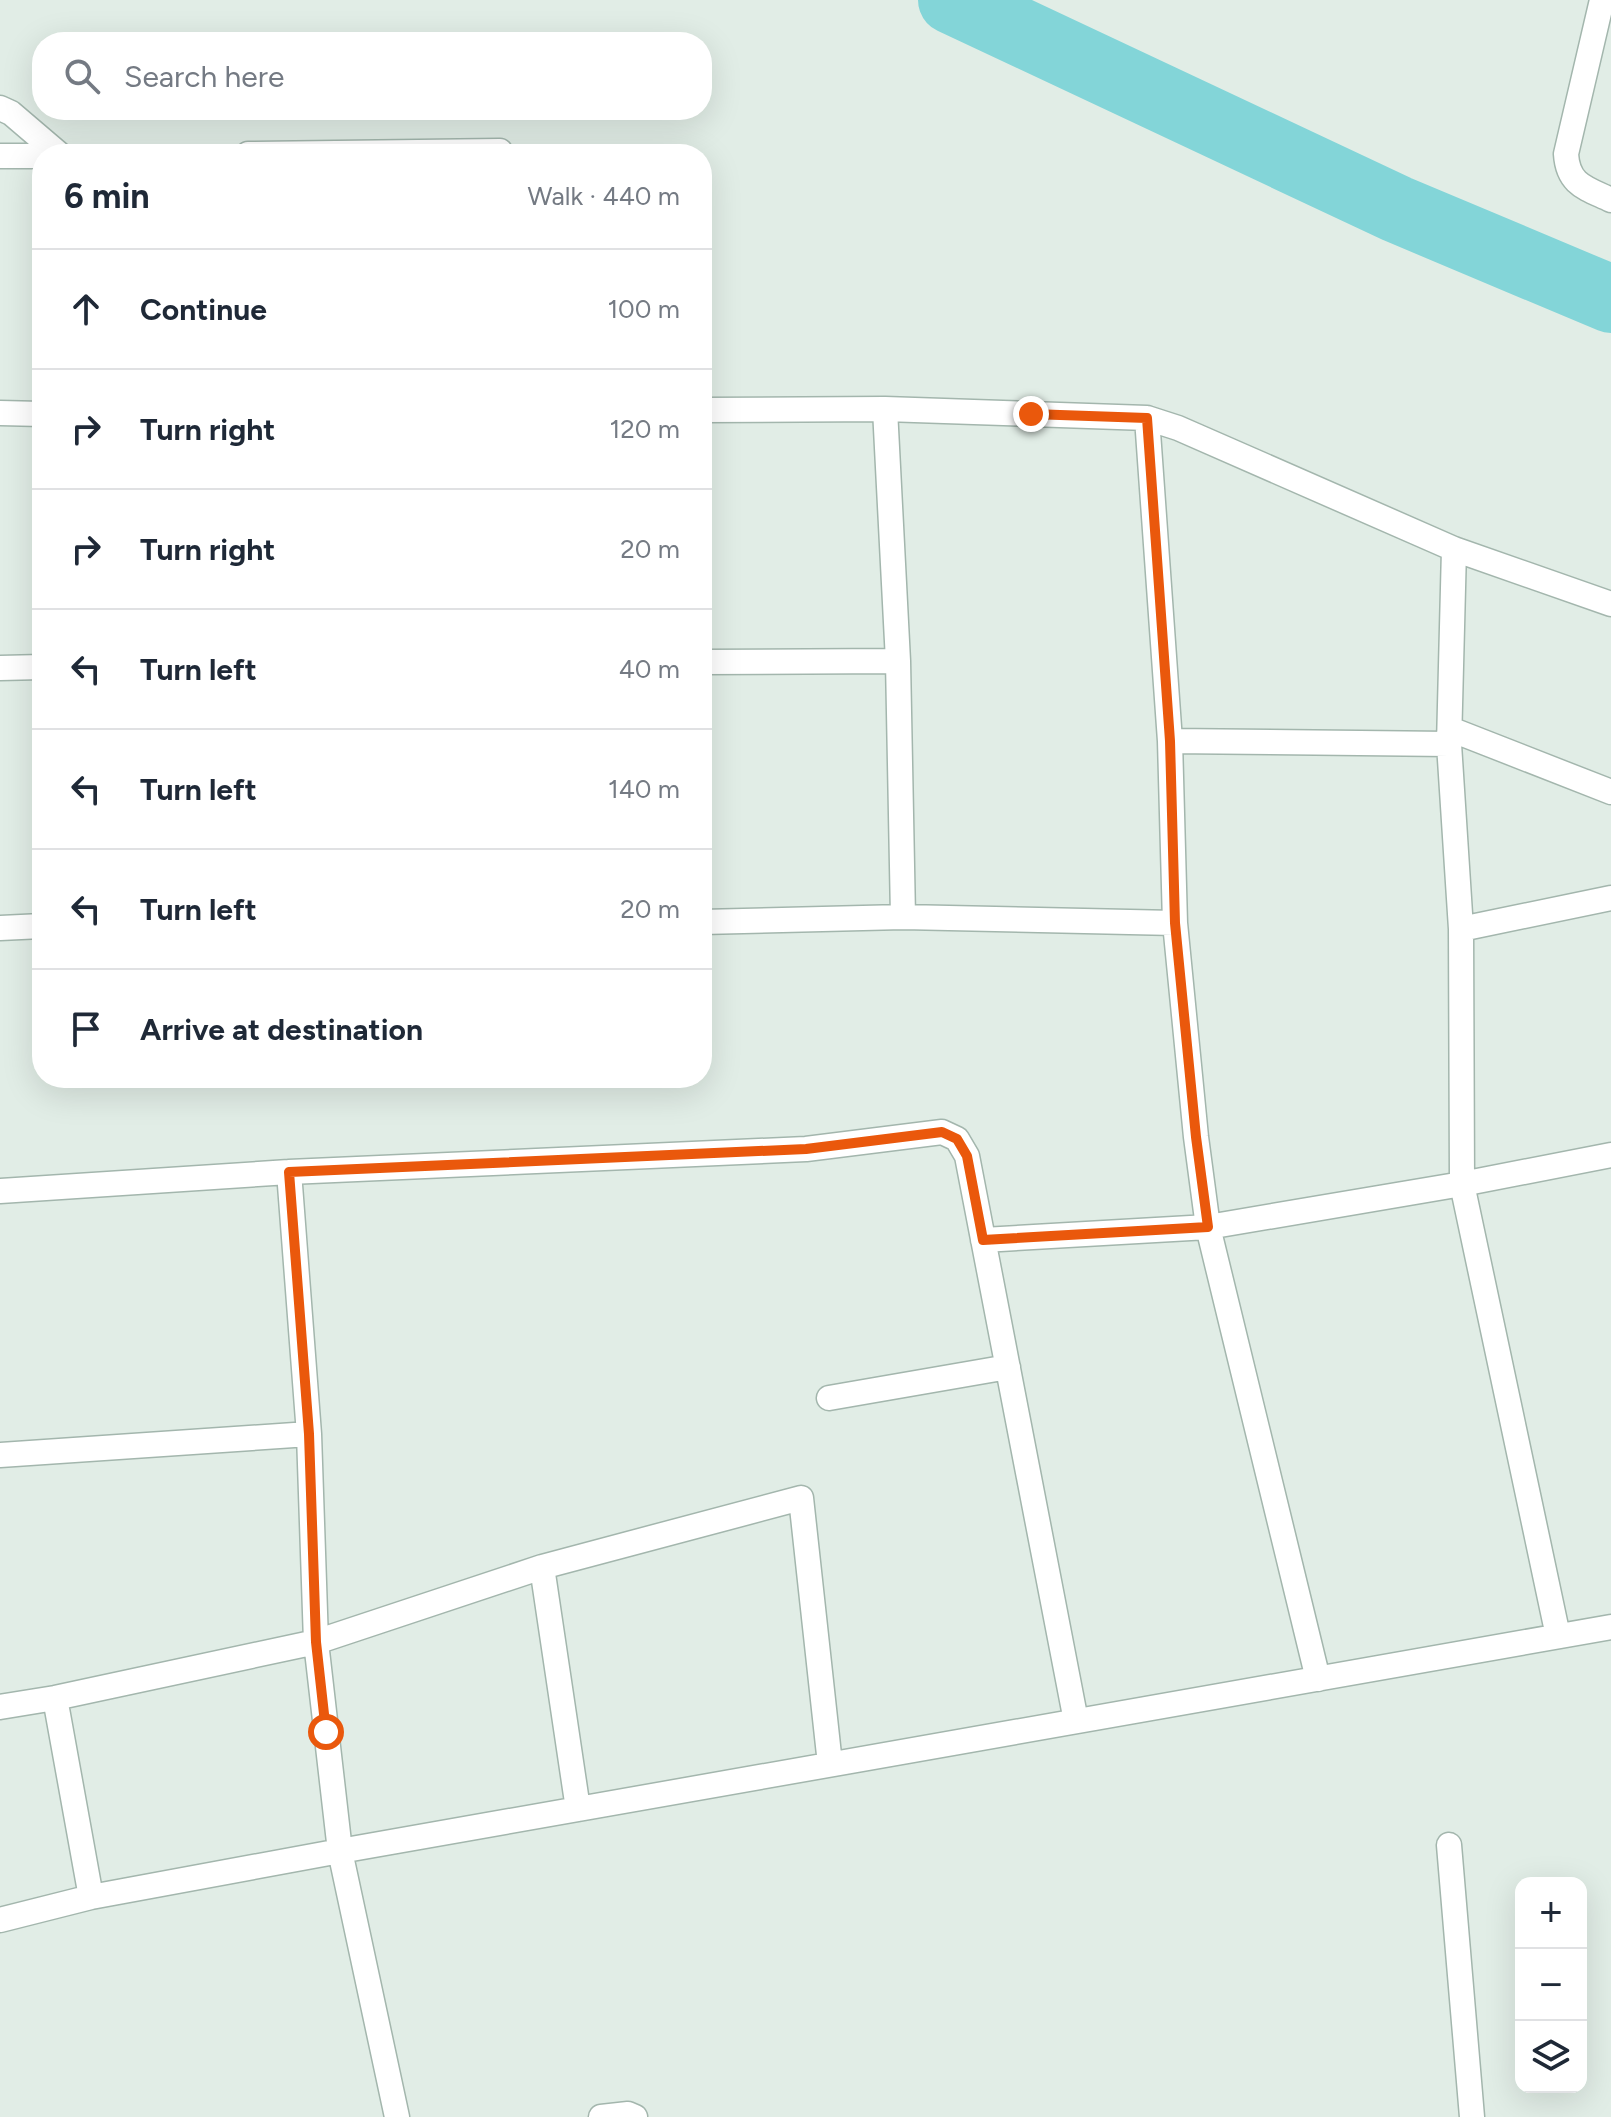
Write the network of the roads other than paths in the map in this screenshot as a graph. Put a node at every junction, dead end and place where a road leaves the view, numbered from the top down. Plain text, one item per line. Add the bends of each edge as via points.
1 (1602, 0) edge
2 (0, 108) edge
3 (47, 144) edge
4 (0, 156) edge
5 (32, 156) edge
6 (1611, 200) edge
7 (885, 409) junction
8 (712, 410) edge
9 (0, 413) edge
10 (32, 414) edge
11 (1147, 418) junction
12 (1454, 549) junction
13 (1611, 604) edge
14 (898, 661) junction
15 (712, 662) edge
16 (32, 667) edge
17 (0, 668) edge
18 (1450, 737) junction
19 (1170, 741) junction
20 (1611, 792) edge
21 (1611, 898) edge
22 (903, 917) junction
23 (712, 922) edge
24 (1175, 923) junction
25 (32, 926) edge
26 (0, 928) edge
27 (1461, 929) junction
28 (1611, 1155) edge
29 (289, 1172) junction
30 (1462, 1184) junction
31 (0, 1191) edge
32 (1208, 1227) junction
33 (983, 1240) junction
34 (1008, 1367) junction
35 (829, 1398) dead end
36 (309, 1434) junction
37 (0, 1455) edge
38 (542, 1567) junction
39 (1611, 1627) edge
40 (1558, 1636) junction
41 (316, 1642) junction
42 (1318, 1679) junction
43 (55, 1698) junction
44 (0, 1707) edge
45 (1076, 1721) junction
46 (830, 1764) junction
47 (578, 1809) junction
48 (1449, 1845) dead end
49 (340, 1851) junction
50 (91, 1897) junction
51 (0, 1920) edge
52 (397, 2117) edge
53 (601, 2117) edge
54 (635, 2117) edge
55 (1472, 2117) edge

1 - 6 street via 1566,154 1567,171 1580,185
2 - 3 street
4 - 5 street
7 - 8 street
7 - 11 street
7 - 14 street
9 - 10 street
11 - 12 street
11 - 19 street
12 - 13 street
12 - 18 street
14 - 15 street
14 - 22 street
16 - 17 street
18 - 19 street
18 - 20 street
18 - 27 street
19 - 24 street
21 - 27 street
22 - 23 street
22 - 24 street
24 - 32 street
25 - 26 street
27 - 30 street
28 - 30 street
29 - 31 street
29 - 33 street via 806,1149 942,1132 957,1139 967,1156
29 - 36 street
30 - 32 street
30 - 40 street
32 - 33 street
32 - 42 street
33 - 34 street
34 - 35 street
34 - 45 street
36 - 37 street
36 - 41 street
38 - 41 street
38 - 46 street via 801,1498
38 - 47 street
39 - 40 street
40 - 42 street
41 - 43 street
41 - 49 street
42 - 45 street
43 - 44 street
43 - 50 street
45 - 46 street
46 - 47 street
47 - 49 street
48 - 55 street
49 - 50 street
49 - 52 street
50 - 51 street
53 - 54 street

